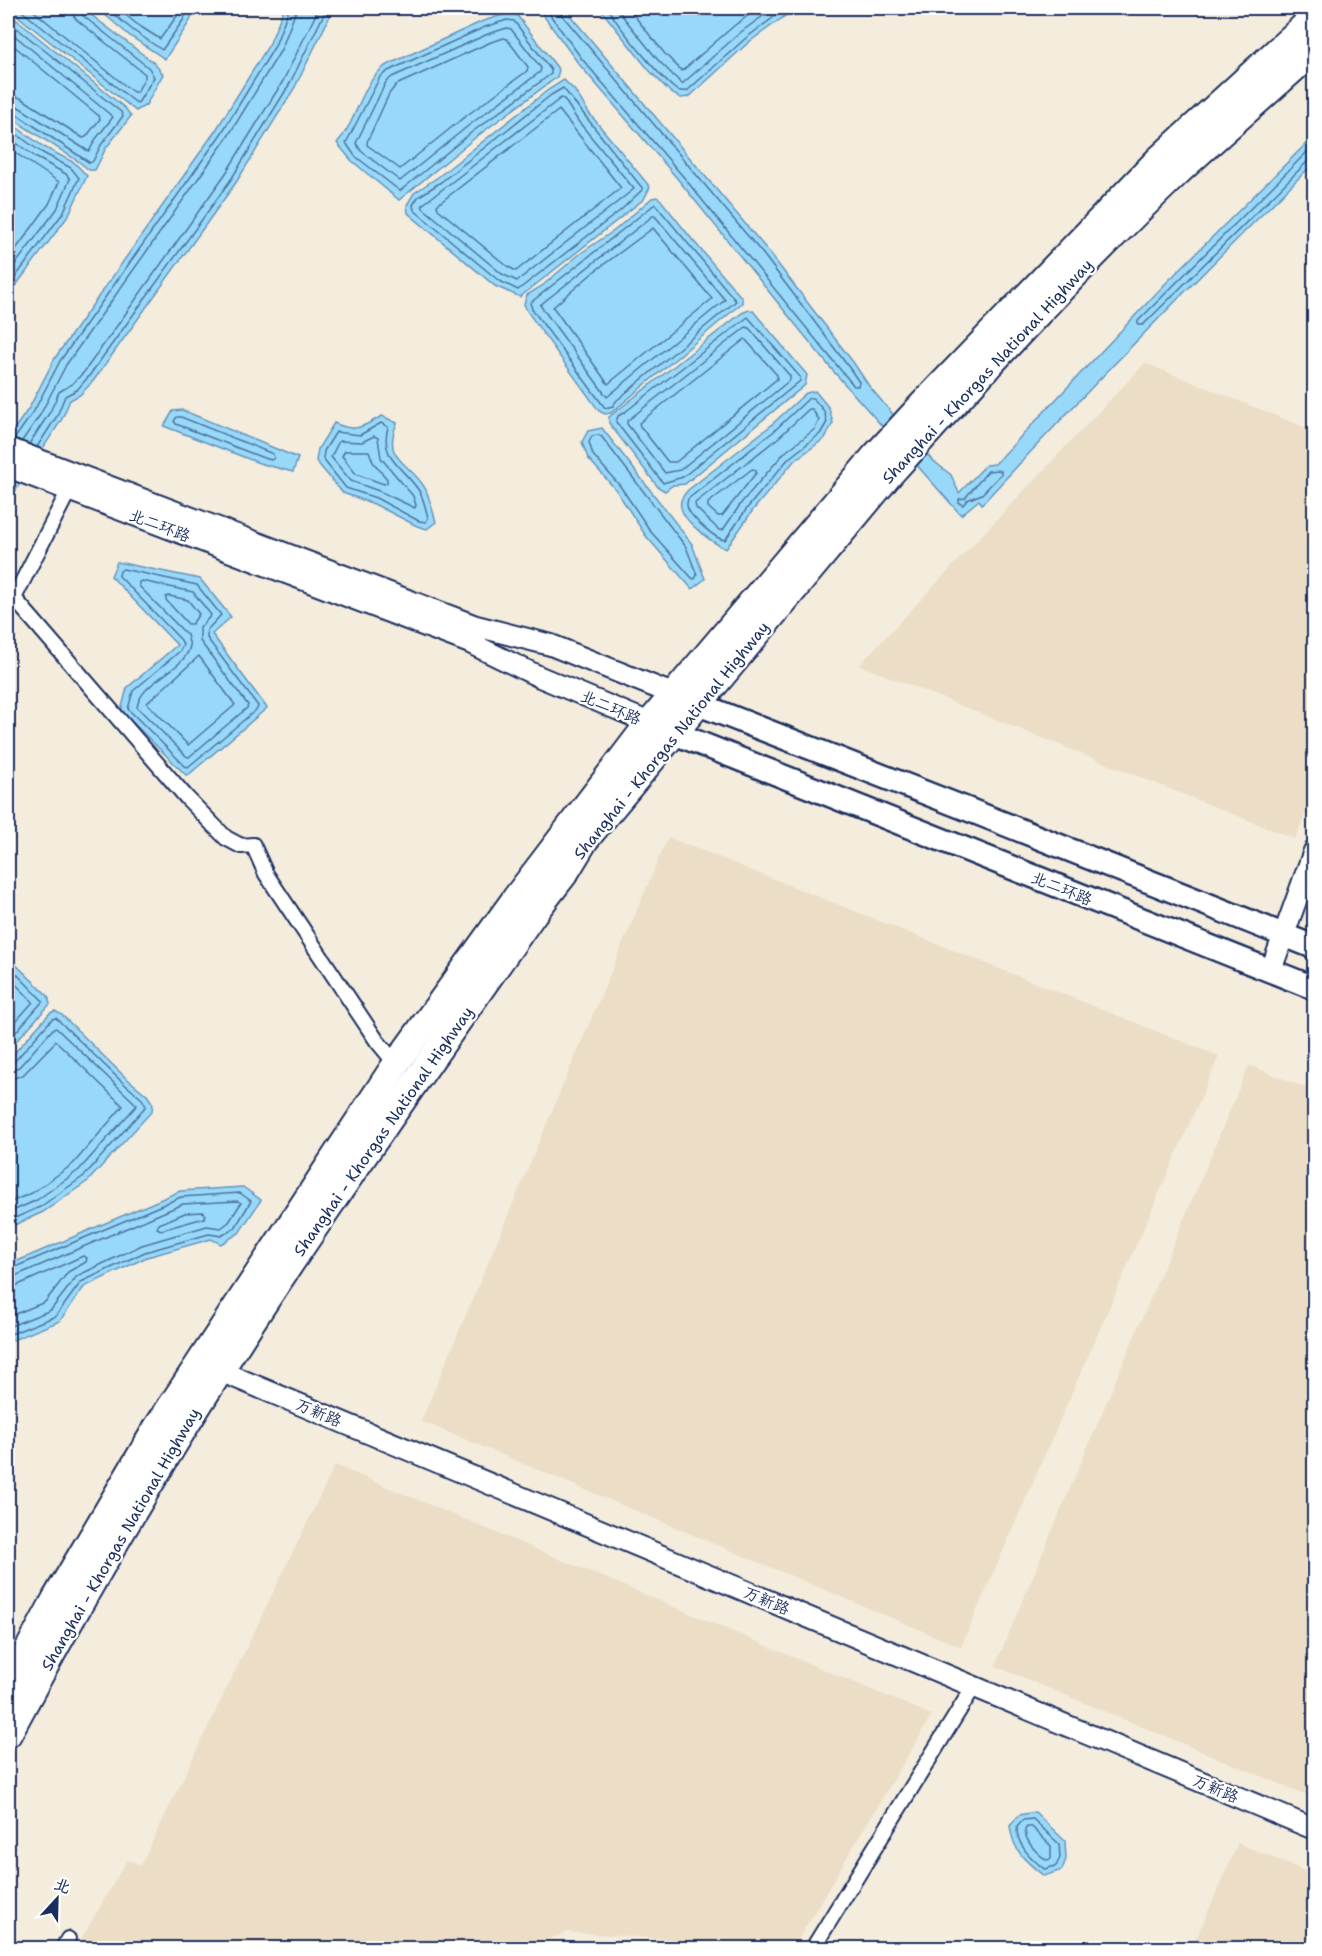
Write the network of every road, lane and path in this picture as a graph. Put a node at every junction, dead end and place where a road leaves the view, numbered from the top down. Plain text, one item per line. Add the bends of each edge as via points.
1 (1314, 17) edge
2 (1314, 50) edge
3 (8, 448) edge
4 (8, 467) edge
5 (64, 482) junction
6 (674, 695) junction
7 (698, 705) junction
8 (650, 723) junction
9 (674, 734) junction
10 (1314, 851) edge
11 (1284, 935) junction
12 (1314, 947) edge
13 (1271, 970) junction
14 (1314, 987) edge
15 (396, 1064) junction
16 (220, 1371) junction
17 (974, 1686) junction
18 (8, 1687) edge
19 (8, 1734) edge
20 (1314, 1829) edge
21 (813, 1948) edge

1 - 6 highway, Shanghai - Khorgas National Highway via 1159,159 921,406
2 - 7 highway, Shanghai - Khorgas National Highway via 1177,174 944,415
3 - 5 main road, 北二环路
4 - 5 main road, 北二环路
5 - 6 main road, 北二环路 via 476,626 551,645
5 - 8 main road, 北二环路 via 470,643
5 - 15 street via 14,598 187,798 226,838 241,846 253,845 266,874
6 - 7 main road, 北二环路
6 - 8 highway, Shanghai - Khorgas National Highway
7 - 9 highway, Shanghai - Khorgas National Highway
7 - 11 main road, 北二环路
8 - 9 main road, 北二环路
8 - 15 highway, Shanghai - Khorgas National Highway via 515,899
9 - 13 main road, 北二环路
9 - 16 highway, Shanghai - Khorgas National Highway via 585,840 330,1203
10 - 11 main road
11 - 12 main road, 北二环路
11 - 13 main road
13 - 14 main road, 北二环路
15 - 18 highway, Shanghai - Khorgas National Highway via 156,1429
16 - 17 main road, 万新路
16 - 19 highway, Shanghai - Khorgas National Highway via 75,1610
17 - 20 main road, 万新路
17 - 21 street

